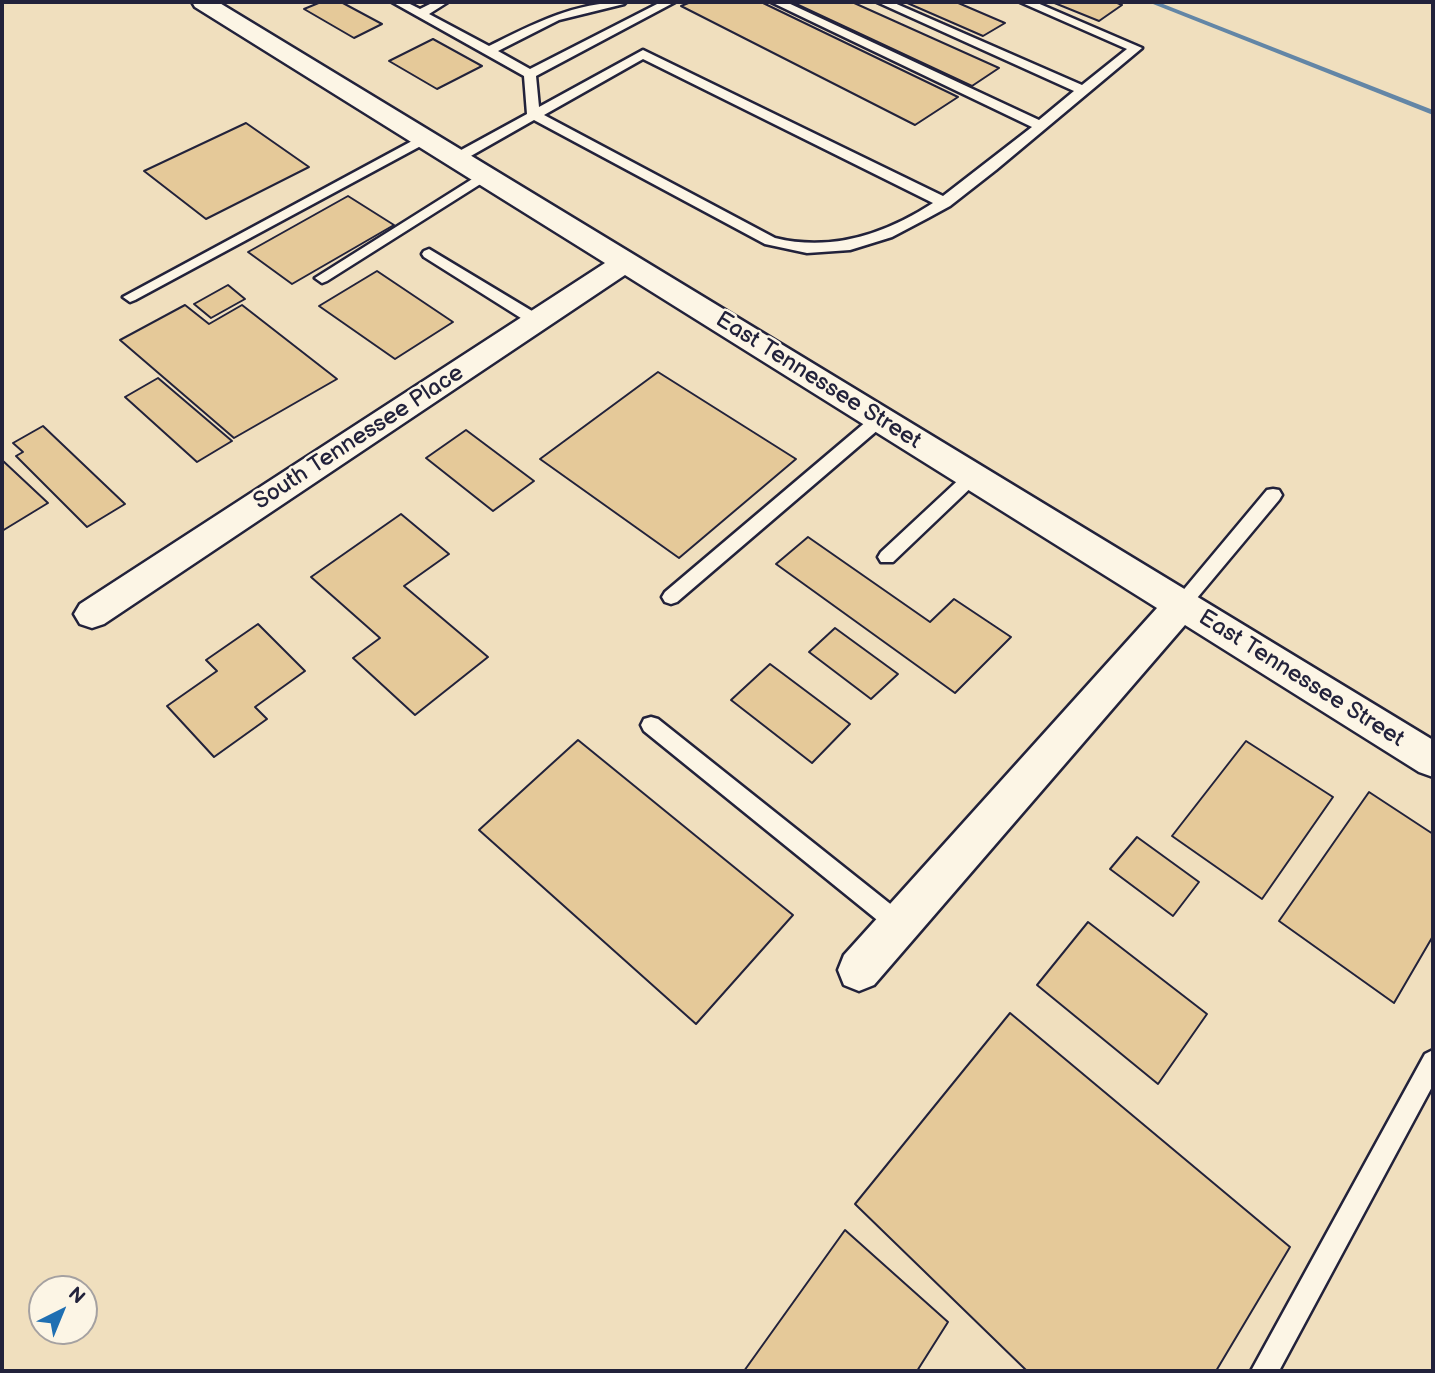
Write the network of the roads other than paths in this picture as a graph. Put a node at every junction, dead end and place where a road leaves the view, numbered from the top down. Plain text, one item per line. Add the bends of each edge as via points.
1 (203, 2) edge
2 (398, 2) edge
3 (442, 2) edge
4 (620, 2) edge
5 (669, 2) edge
6 (777, 2) edge
7 (883, 2) edge
8 (1026, 2) edge
9 (421, 13) junction
10 (489, 51) junction
11 (530, 74) junction
12 (1083, 90) junction
13 (533, 114) junction
14 (1039, 125) junction
15 (425, 138) junction
16 (457, 158) junction
17 (485, 175) junction
18 (945, 203) junction
19 (429, 254) dead end
20 (626, 262) junction
21 (322, 278) dead end
22 (130, 297) dead end
23 (537, 321) junction
24 (880, 419) junction
25 (973, 476) junction
26 (1273, 495) dead end
27 (887, 557) dead end
28 (671, 597) dead end
29 (1181, 604) junction
30 (92, 614) dead end
31 (651, 726) dead end
32 (1433, 760) edge
33 (900, 925) junction
34 (859, 970) dead end
35 (1433, 1062) edge
36 (1264, 1371) edge

1 - 15 street, East Tennessee Street
2 - 9 lane
3 - 9 lane
4 - 10 lane via 555,17
5 - 11 lane
6 - 14 lane
7 - 12 lane
8 - 12 lane via 1136,48
9 - 10 lane
10 - 11 lane
11 - 13 lane
12 - 14 lane
13 - 16 lane
13 - 18 lane via 770,241 813,250 866,243
13 - 18 lane via 643,54
14 - 18 lane
15 - 16 street, East Tennessee Street
15 - 22 lane
16 - 17 street, East Tennessee Street
17 - 20 street, East Tennessee Street
17 - 21 lane
19 - 23 lane
20 - 23 street, South Tennessee Place
20 - 24 street, East Tennessee Street
23 - 30 street, South Tennessee Place
24 - 25 street, East Tennessee Street
24 - 28 lane
25 - 27 lane
25 - 29 street, East Tennessee Street
26 - 29 lane
29 - 32 street, East Tennessee Street
29 - 33 street
31 - 33 lane
33 - 34 street
35 - 36 lane

